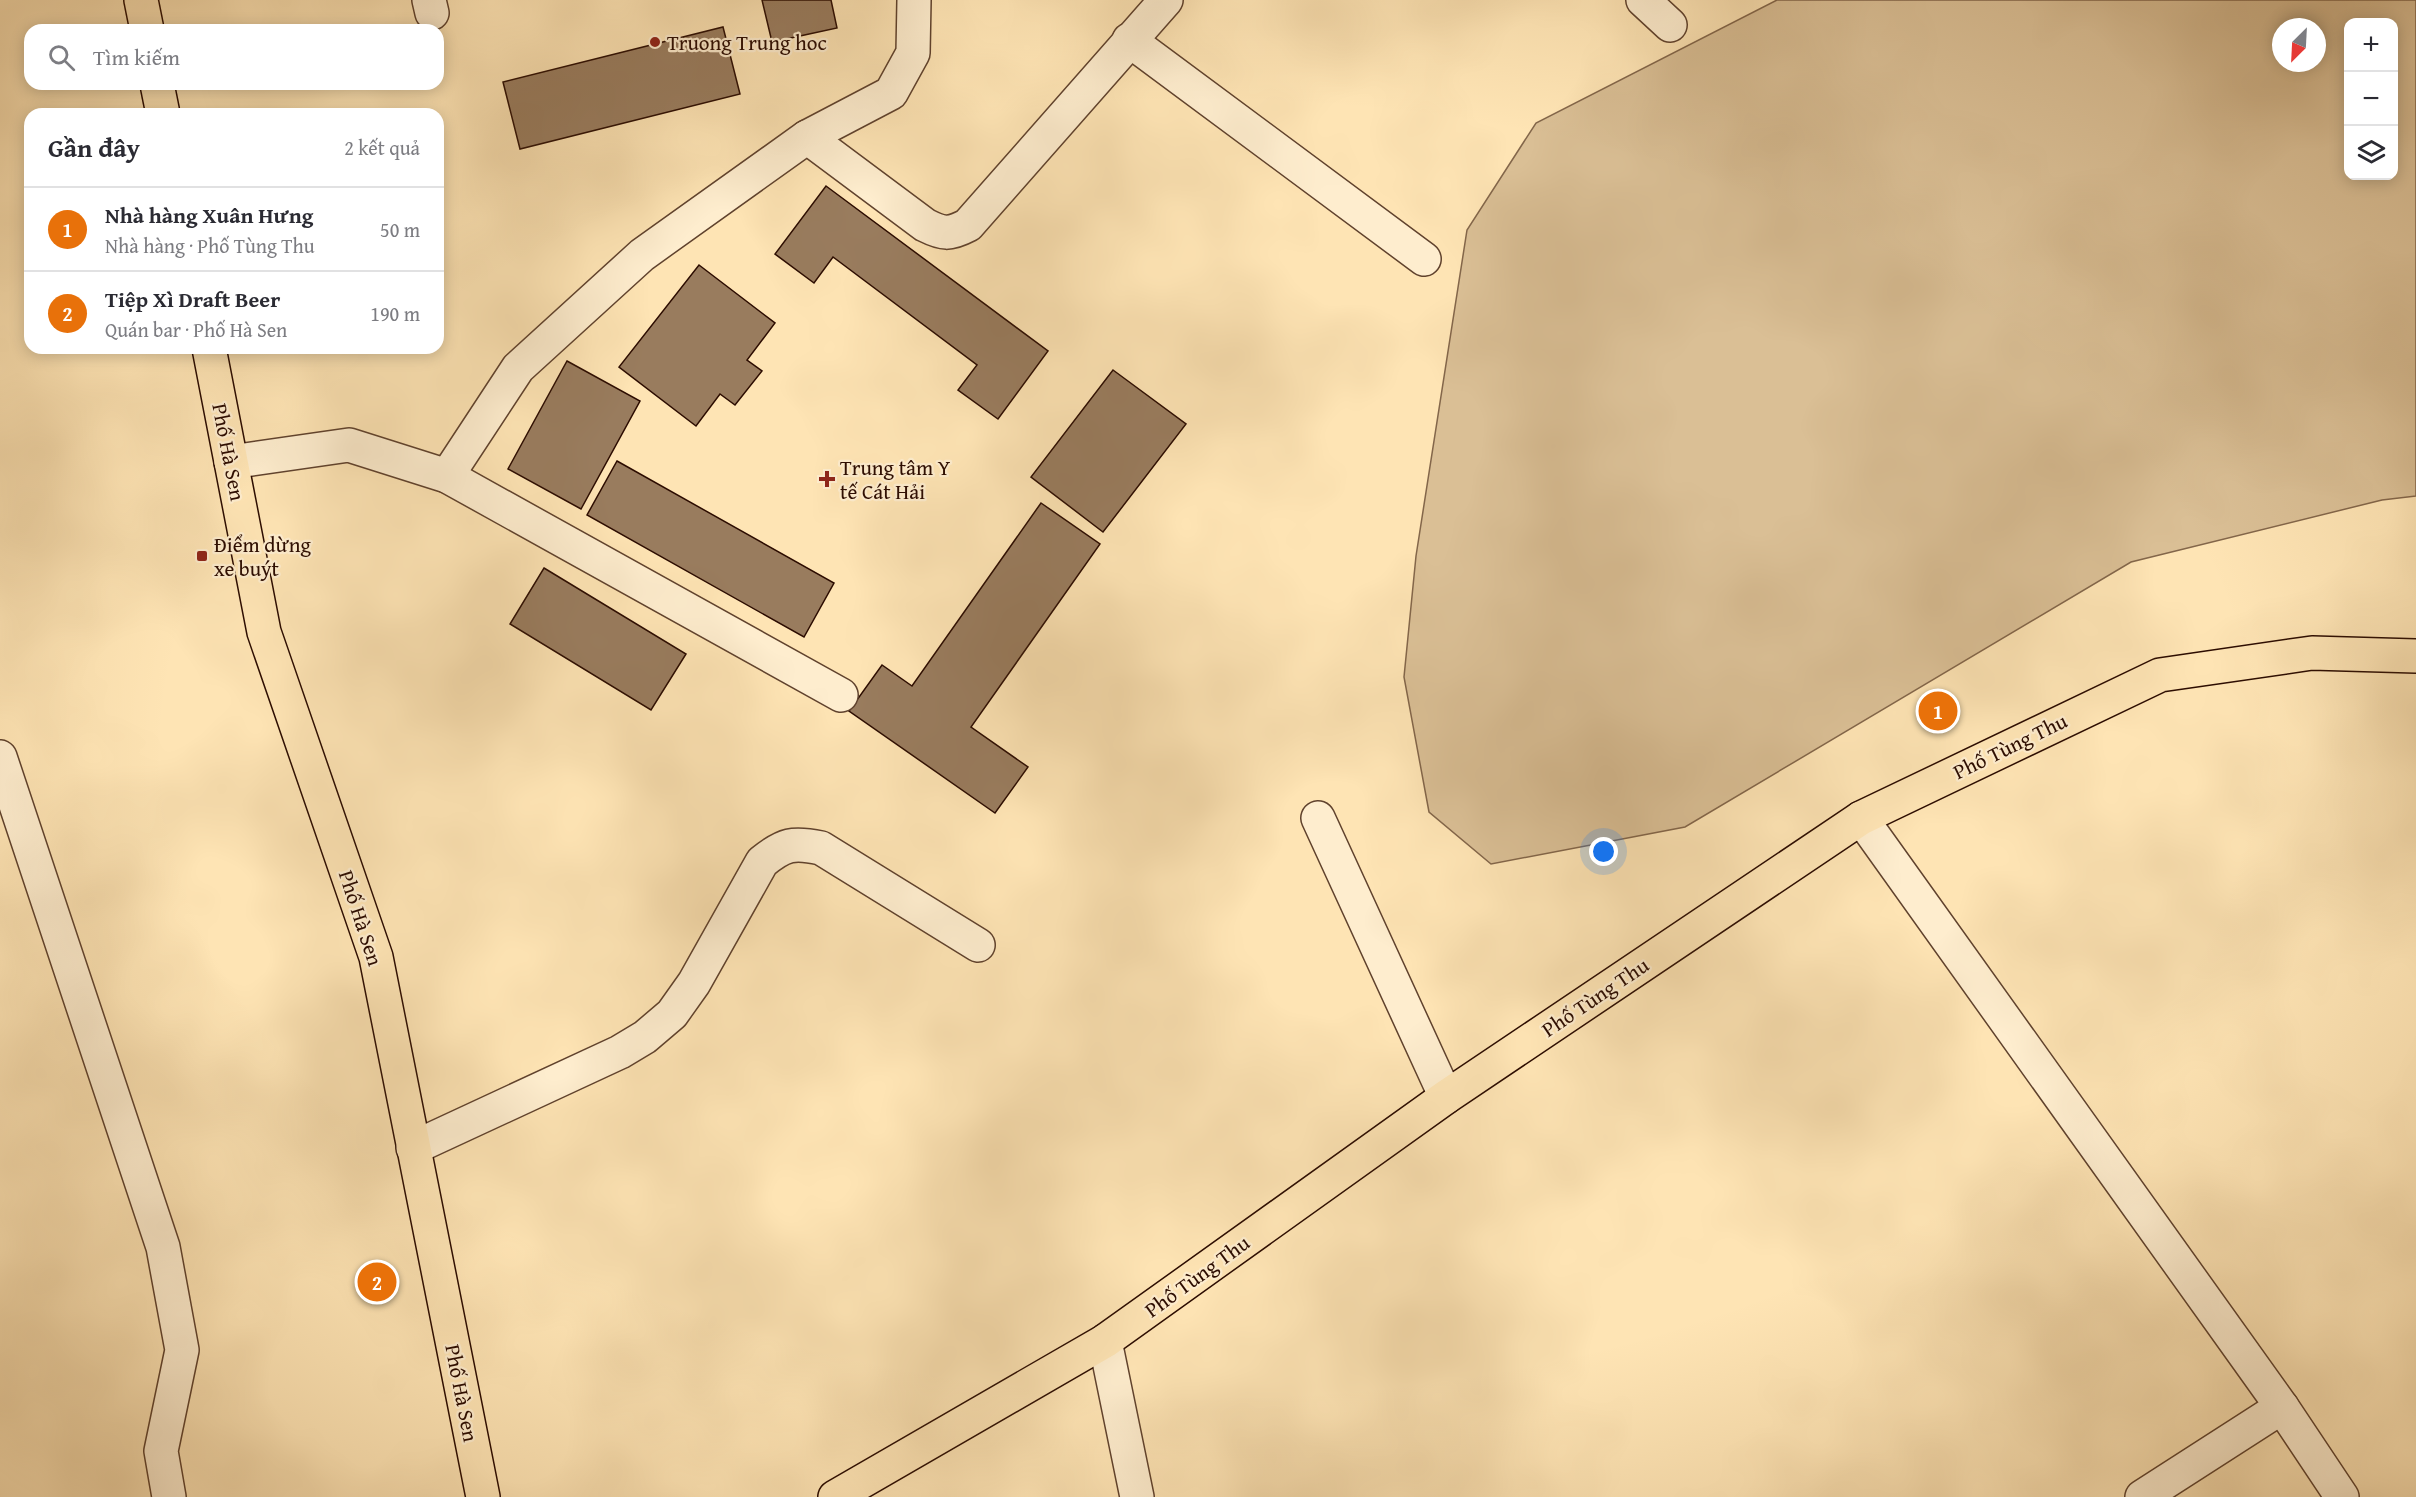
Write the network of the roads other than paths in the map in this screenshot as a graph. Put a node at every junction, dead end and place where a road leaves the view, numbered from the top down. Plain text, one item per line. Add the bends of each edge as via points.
1 (141, 0) edge
2 (914, 0) edge
3 (1166, 0) edge
4 (1643, 0) edge
5 (146, 24) edge
6 (1670, 25) dead end
7 (1129, 40) junction
8 (158, 90) edge
9 (162, 108) edge
10 (807, 137) junction
11 (1424, 259) dead end
12 (210, 354) edge
13 (231, 462) junction
14 (447, 476) junction
15 (2416, 656) edge
16 (842, 695) dead end
17 (0, 757) edge
18 (1318, 818) dead end
19 (1861, 818) junction
20 (978, 945) dead end
21 (1446, 1097) junction
22 (413, 1148) junction
23 (1106, 1341) junction
24 (2282, 1407) junction
25 (170, 1497) edge
26 (483, 1497) edge
27 (835, 1497) edge
28 (1137, 1497) edge
29 (2142, 1497) edge
30 (2342, 1497) edge

1 - 5 main road
2 - 10 street via 913,53 891,93
3 - 7 street
4 - 6 street
7 - 10 street via 968,225 954,232 940,232 925,225
7 - 11 street
8 - 9 main road
10 - 14 street via 642,255 518,368
12 - 13 main road, Phố Hà Sen
13 - 14 street via 349,445
13 - 22 main road, Phố Hà Sen via 264,632 376,957
14 - 16 street
15 - 19 main road, Phố Tùng Thu via 2312,653 2160,675
17 - 25 street via 163,1247 182,1350 162,1451
18 - 21 street
19 - 21 main road, Phố Tùng Thu
19 - 24 street
20 - 22 street via 821,848 799,843 778,849 762,862 694,983 672,1014 645,1038
21 - 23 main road, Phố Tùng Thu
22 - 26 main road, Phố Hà Sen
23 - 27 main road, Phố Tùng Thu
23 - 28 street
24 - 29 street
24 - 30 street

